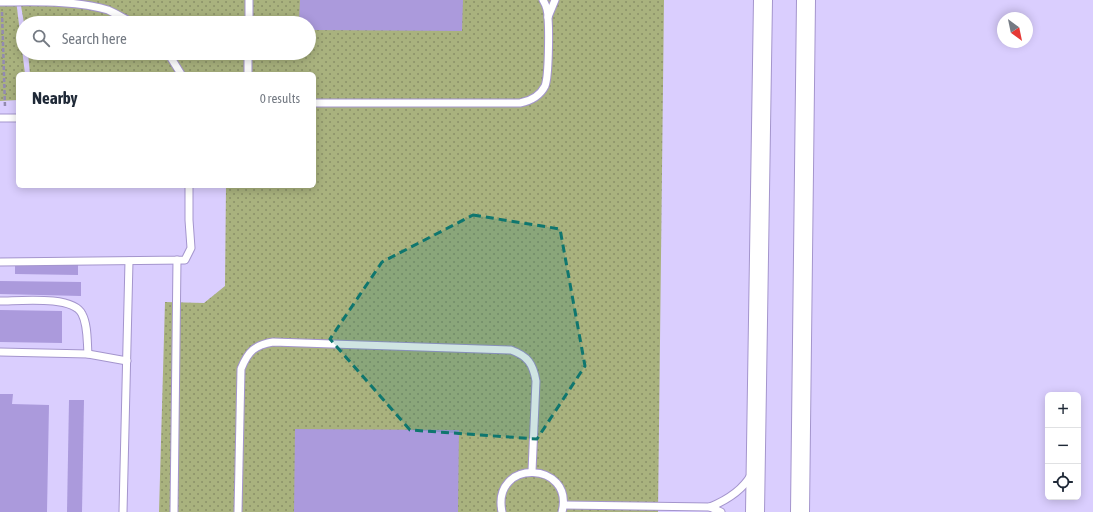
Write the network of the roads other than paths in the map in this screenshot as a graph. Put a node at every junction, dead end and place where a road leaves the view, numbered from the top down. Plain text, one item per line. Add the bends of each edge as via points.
1 (249, 0) edge
2 (543, 0) edge
3 (555, 0) edge
4 (763, 0) edge
5 (806, 0) edge
6 (1, 2) edge
7 (120, 16) edge
8 (249, 16) edge
9 (548, 17) junction
10 (172, 60) edge
11 (248, 60) edge
12 (180, 72) edge
13 (248, 72) edge
14 (316, 103) edge
15 (0, 118) edge
16 (16, 118) edge
17 (189, 188) edge
18 (129, 260) junction
19 (178, 260) junction
20 (0, 262) edge
21 (0, 301) edge
22 (0, 352) edge
23 (88, 354) junction
24 (127, 362) junction
25 (756, 465) junction
26 (532, 471) junction
27 (710, 507) junction
28 (563, 509) edge
29 (123, 512) edge
30 (174, 512) edge
31 (238, 512) edge
32 (502, 512) edge
33 (721, 512) edge
34 (755, 512) edge
35 (800, 512) edge

1 - 8 lane
2 - 9 lane
3 - 9 lane
4 - 25 street
5 - 35 street
6 - 7 lane via 60,1 108,10
9 - 14 lane via 548,77 545,86 530,101
10 - 12 lane
11 - 13 lane
15 - 16 lane
17 - 19 lane via 191,248 185,260
18 - 19 lane
18 - 20 lane
18 - 24 lane
19 - 30 lane
21 - 23 lane via 62,302 78,308 85,322
22 - 23 lane
23 - 24 lane
24 - 29 lane
25 - 27 lane via 738,491 725,501
25 - 34 street
26 - 28 lane via 545,474 555,482 562,492
26 - 31 lane via 536,381 529,361 521,354 511,350 274,342 262,344 252,350 245,358 241,369
26 - 32 lane via 520,474 510,481 503,491 500,503
27 - 28 lane
27 - 33 lane

